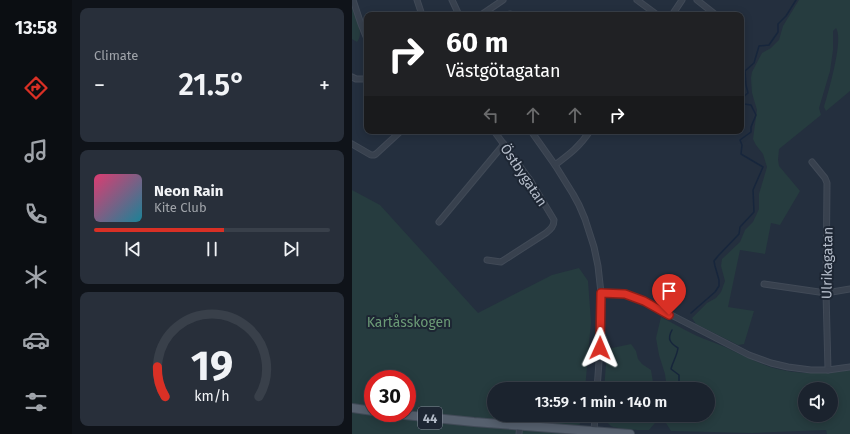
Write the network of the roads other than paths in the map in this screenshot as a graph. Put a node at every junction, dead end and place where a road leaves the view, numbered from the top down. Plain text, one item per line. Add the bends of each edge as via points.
1 (353, 0) edge
2 (416, 0) edge
3 (452, 0) edge
4 (503, 0) edge
5 (637, 0) edge
6 (682, 0) edge
7 (697, 0) edge
8 (421, 12) edge
9 (458, 12) edge
10 (485, 12) edge
11 (653, 12) edge
12 (674, 12) edge
13 (712, 12) edge
14 (364, 32) edge
15 (352, 76) edge
16 (364, 80) edge
17 (398, 134) edge
18 (496, 134) edge
19 (533, 134) edge
20 (588, 134) edge
21 (352, 144) edge
22 (504, 144) junction
23 (812, 162) dead end
24 (555, 165) junction
25 (439, 222) dead end
26 (487, 260) dead end
27 (764, 284) dead end
28 (850, 289) edge
29 (601, 293) junction
30 (826, 294) junction
31 (850, 367) edge
32 (828, 370) junction
33 (598, 382) edge
34 (352, 408) edge
35 (364, 410) edge
36 (416, 416) edge
37 (595, 422) edge
38 (520, 430) edge
39 (594, 432) junction
40 (630, 434) edge

1 - 14 street
2 - 8 street
3 - 9 street
4 - 10 street
5 - 11 street
6 - 12 street
7 - 13 street
15 - 16 street
17 - 21 street via 374,155
18 - 22 street, Östbygatan
19 - 24 street
20 - 24 street via 571,154
22 - 25 street
22 - 26 street, Östbygatan via 530,180 554,224 546,233 501,262
23 - 30 street, Ulrikagatan via 827,183
24 - 29 street via 585,219 598,266
27 - 30 street
28 - 30 street
29 - 32 street via 625,294 644,301 760,360 788,367
29 - 33 street
30 - 32 street, Ulrikagatan
31 - 32 street
34 - 35 main road
36 - 38 main road, 44
37 - 39 street
38 - 39 main road, 44
39 - 40 main road, 44

